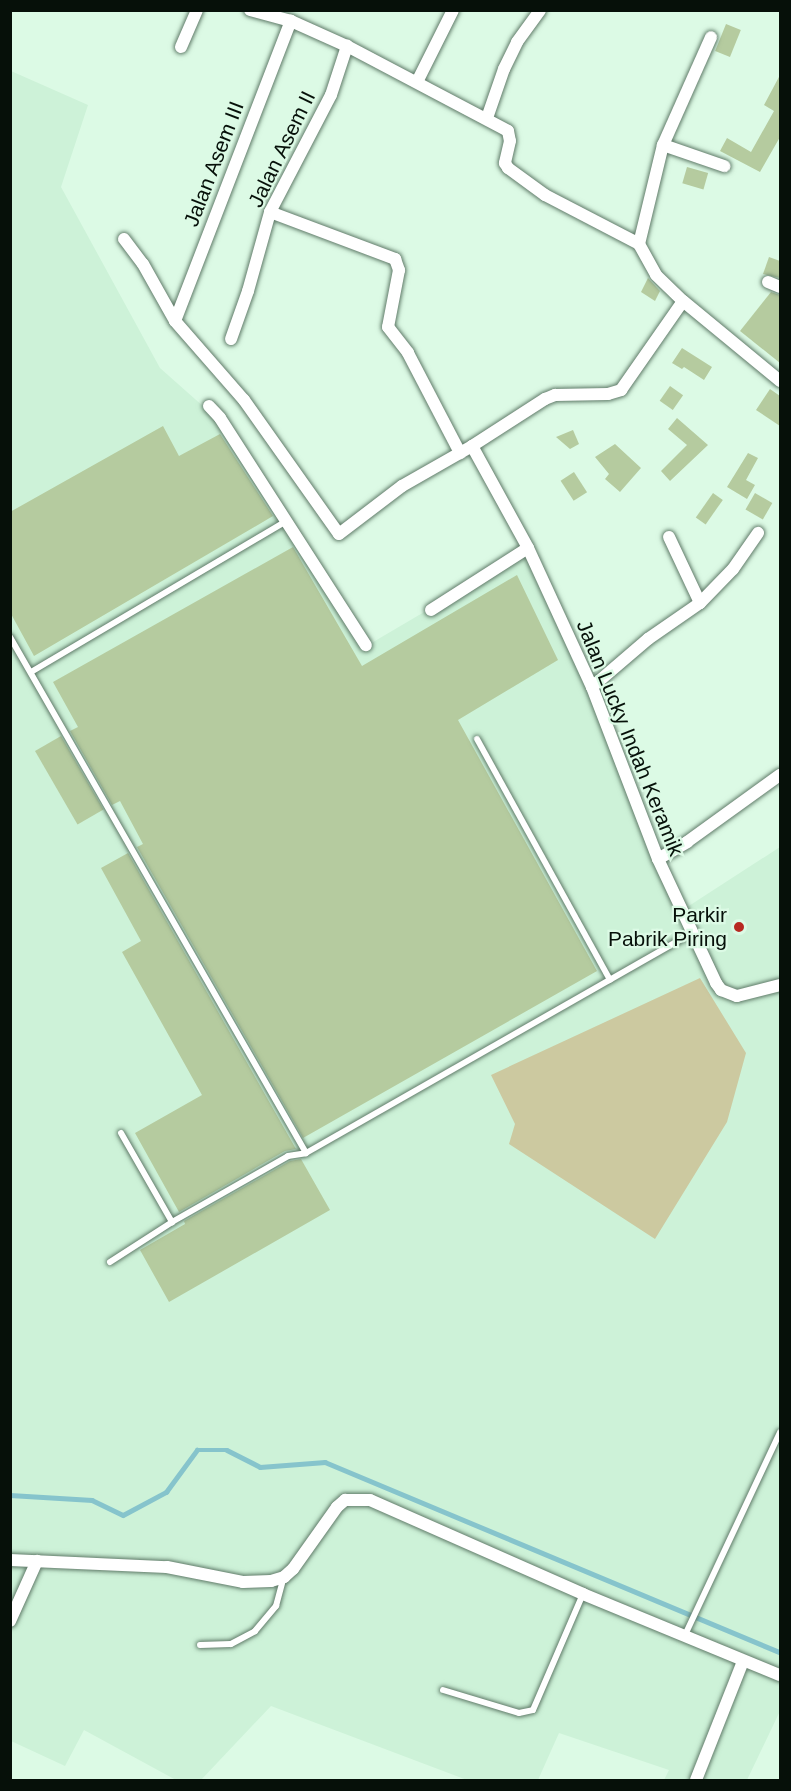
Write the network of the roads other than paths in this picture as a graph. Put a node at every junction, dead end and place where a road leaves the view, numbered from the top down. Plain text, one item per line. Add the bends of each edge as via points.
1 (196, 10) edge
2 (250, 10) edge
3 (453, 10) edge
4 (540, 10) edge
5 (264, 12) edge
6 (291, 21) junction
7 (711, 37) dead end
8 (347, 46) junction
9 (181, 47) dead end
10 (417, 82) junction
11 (488, 118) junction
12 (663, 145) junction
13 (724, 166) dead end
14 (270, 212) junction
15 (124, 239) dead end
16 (639, 244) junction
17 (768, 282) dead end
18 (780, 287) edge
19 (684, 301) junction
20 (175, 321) junction
21 (231, 339) dead end
22 (780, 381) edge
23 (209, 406) dead end
24 (472, 446) junction
25 (460, 453) junction
26 (286, 521) junction
27 (759, 533) dead end
28 (669, 537) dead end
29 (528, 548) junction
30 (700, 603) junction
31 (431, 610) dead end
32 (10, 638) edge
33 (366, 645) dead end
34 (31, 672) junction
35 (592, 687) junction
36 (477, 739) dead end
37 (780, 776) edge
38 (658, 859) junction
39 (691, 933) junction
40 (610, 980) junction
41 (780, 985) edge
42 (121, 1133) dead end
43 (306, 1153) junction
44 (172, 1222) junction
45 (110, 1262) dead end
46 (780, 1432) edge
47 (10, 1560) edge
48 (37, 1561) junction
49 (284, 1577) junction
50 (583, 1594) junction
51 (10, 1621) edge
52 (687, 1629) junction
53 (200, 1645) dead end
54 (743, 1661) junction
55 (780, 1675) edge
56 (443, 1690) dead end
57 (696, 1780) edge

1 - 9 street
2 - 5 street
3 - 10 street
4 - 11 street via 509,60
5 - 6 street
6 - 8 street
6 - 20 street, Jalan Asem III
7 - 12 street
8 - 10 street
8 - 14 street, Jalan Asem II via 331,95
10 - 11 street
11 - 16 street via 508,131 505,163 516,174 545,195
12 - 13 street
12 - 16 street
14 - 21 street, Jalan Asem II
14 - 25 street via 395,259 399,270 388,327 408,353
15 - 20 street
16 - 19 street via 649,266
17 - 18 street
19 - 22 street
19 - 24 street via 621,390 608,394 555,395
20 - 25 street via 244,400 339,534 402,486
23 - 26 street
24 - 25 street
24 - 29 street, Jalan Lucky Indah Keramik
26 - 33 street
26 - 34 lane
27 - 30 street via 733,569
28 - 30 street
29 - 31 street
29 - 35 street, Jalan Lucky Indah Keramik
30 - 35 street via 648,639
32 - 34 lane
34 - 43 lane
35 - 38 street, Jalan Lucky Indah Keramik
36 - 40 lane
37 - 38 street
38 - 39 street, Jalan Lucky Indah Keramik
39 - 40 lane
39 - 41 street, Jalan Lucky Indah Keramik via 721,990 737,996
40 - 43 lane
42 - 44 lane
43 - 44 lane via 288,1156
44 - 45 lane
46 - 52 lane
47 - 48 street
48 - 49 street via 167,1567 257,1583
48 - 51 street
49 - 50 street via 337,1507 345,1500 370,1500
49 - 53 lane via 276,1606 255,1631 231,1644
50 - 52 street
50 - 56 lane via 533,1710 519,1713
52 - 54 street
54 - 55 street
54 - 57 street

